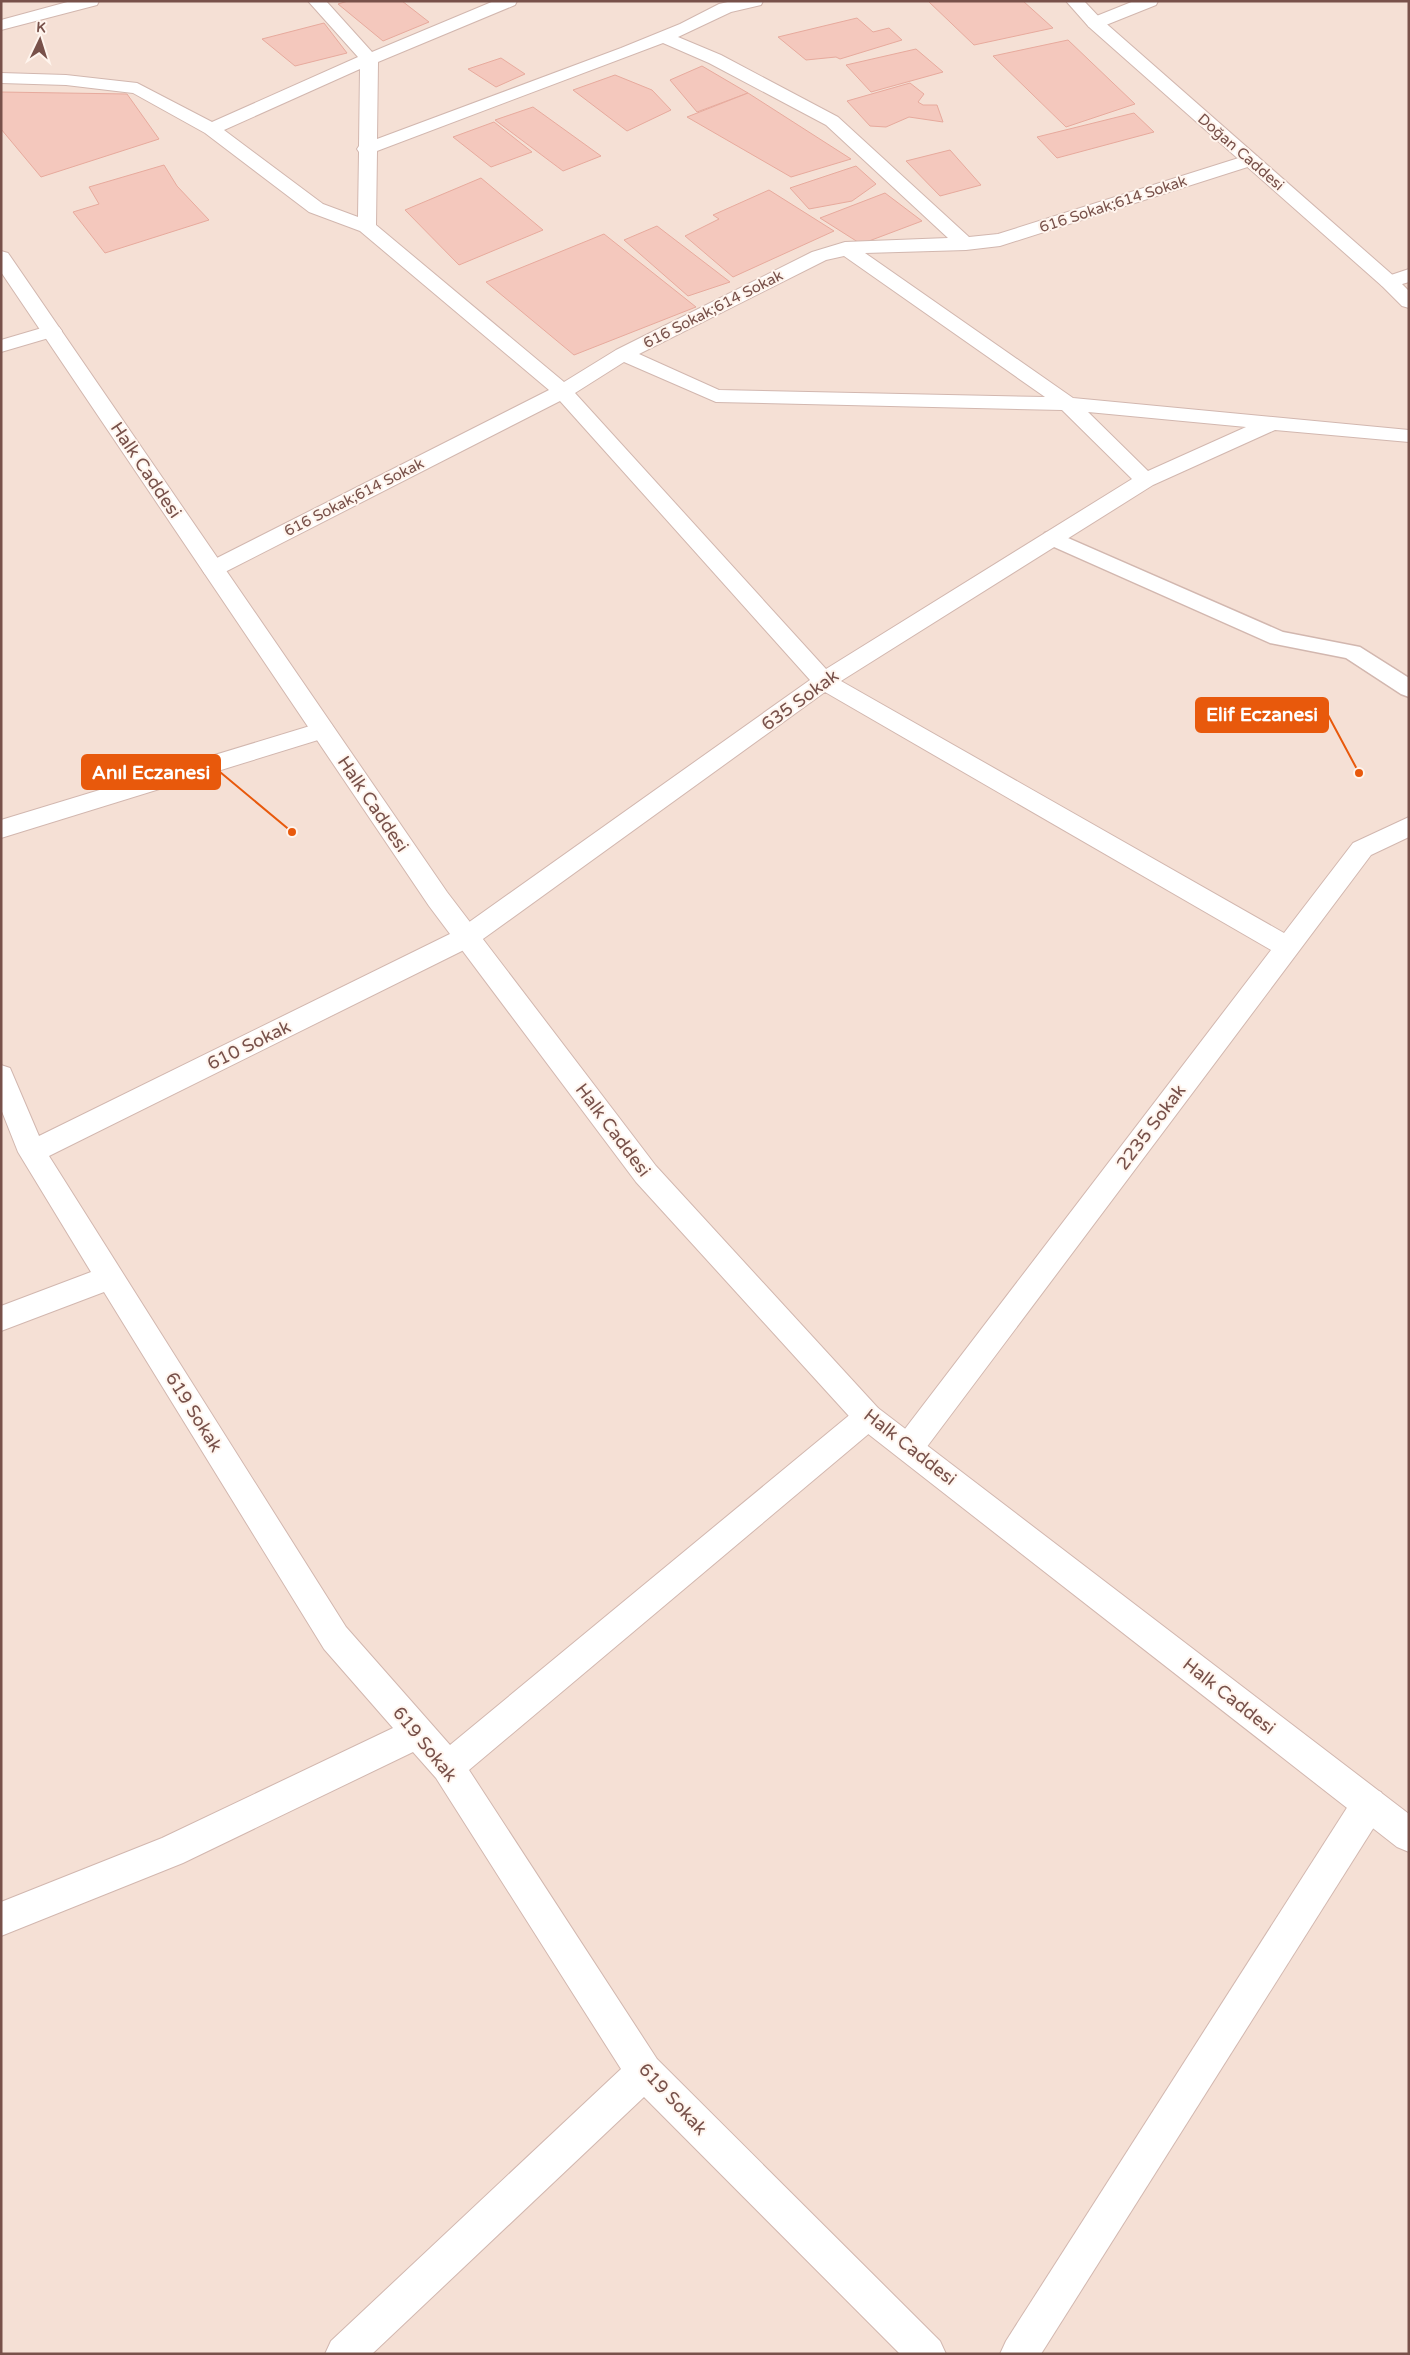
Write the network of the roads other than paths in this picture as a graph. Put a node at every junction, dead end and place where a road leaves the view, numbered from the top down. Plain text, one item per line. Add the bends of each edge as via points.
1 (91, 1) edge
2 (316, 1) edge
3 (508, 1) edge
4 (755, 1) edge
5 (1074, 1) edge
6 (1150, 1) edge
7 (1095, 23) junction
8 (1, 25) edge
9 (663, 37) junction
10 (369, 59) junction
11 (1, 78) edge
12 (210, 129) junction
13 (366, 149) junction
14 (1250, 160) junction
15 (367, 228) junction
16 (966, 244) junction
17 (845, 248) junction
18 (1, 257) edge
19 (1409, 275) edge
20 (1389, 282) junction
21 (1409, 302) edge
22 (52, 331) junction
23 (1, 346) edge
24 (623, 354) junction
25 (562, 392) junction
26 (1068, 404) junction
27 (1273, 424) junction
28 (1409, 436) edge
29 (1145, 480) junction
30 (1052, 538) junction
31 (213, 569) junction
32 (826, 682) junction
33 (1409, 689) edge
34 (323, 730) junction
35 (1409, 826) edge
36 (1, 829) edge
37 (467, 937) junction
38 (1287, 947) junction
39 (1, 1075) edge
40 (32, 1152) junction
41 (110, 1277) junction
42 (1, 1319) edge
43 (868, 1417) junction
44 (909, 1447) junction
45 (418, 1733) junction
46 (448, 1767) junction
47 (1368, 1804) junction
48 (1406, 1826) edge
49 (1, 1920) edge
50 (644, 2072) junction
51 (344, 2354) edge
52 (926, 2354) edge
53 (1019, 2354) edge

1 - 8 street
2 - 10 street
3 - 10 street
4 - 9 street via 725,8
5 - 7 street, Doğan Caddesi
6 - 7 street
7 - 14 street, Doğan Caddesi
9 - 13 street
9 - 16 street via 715,59 832,121
10 - 12 street
10 - 13 street
11 - 12 street via 66,80 137,88
12 - 15 street via 316,208
13 - 15 street
14 - 16 street, 616 Sokak;614 Sokak via 1000,240
14 - 20 street, Doğan Caddesi
15 - 25 street
16 - 17 street, 616 Sokak;614 Sokak
17 - 24 street, 616 Sokak;614 Sokak via 819,256
17 - 26 street
18 - 22 street, Halk Caddesi
19 - 20 street
20 - 21 street, Doğan Caddesi
22 - 23 street
22 - 31 street, Halk Caddesi
24 - 25 street, 616 Sokak;614 Sokak
24 - 26 street via 716,396
25 - 31 street, 616 Sokak;614 Sokak
25 - 32 street
26 - 27 street
26 - 29 street
27 - 28 street
27 - 29 street, 635 Sokak
29 - 30 street, 635 Sokak
30 - 32 street, 635 Sokak via 852,662
30 - 33 lane via 1278,638 1352,652
31 - 34 street, Halk Caddesi
32 - 37 street, 635 Sokak
32 - 38 street
34 - 36 street
34 - 37 street, Halk Caddesi
35 - 38 street, 2235 Sokak via 1362,849
37 - 40 street, 610 Sokak
37 - 43 street, Halk Caddesi via 646,1174
38 - 44 street, 2235 Sokak
39 - 40 street, 619 Sokak
40 - 41 street, 619 Sokak
41 - 42 street
41 - 45 street, 619 Sokak via 335,1638
43 - 44 street, Halk Caddesi
43 - 46 street
44 - 47 street, Halk Caddesi
45 - 46 street, 619 Sokak
45 - 49 street via 171,1851
46 - 50 street, 619 Sokak
47 - 48 street, Halk Caddesi
47 - 53 street
50 - 51 street
50 - 52 street, 619 Sokak

